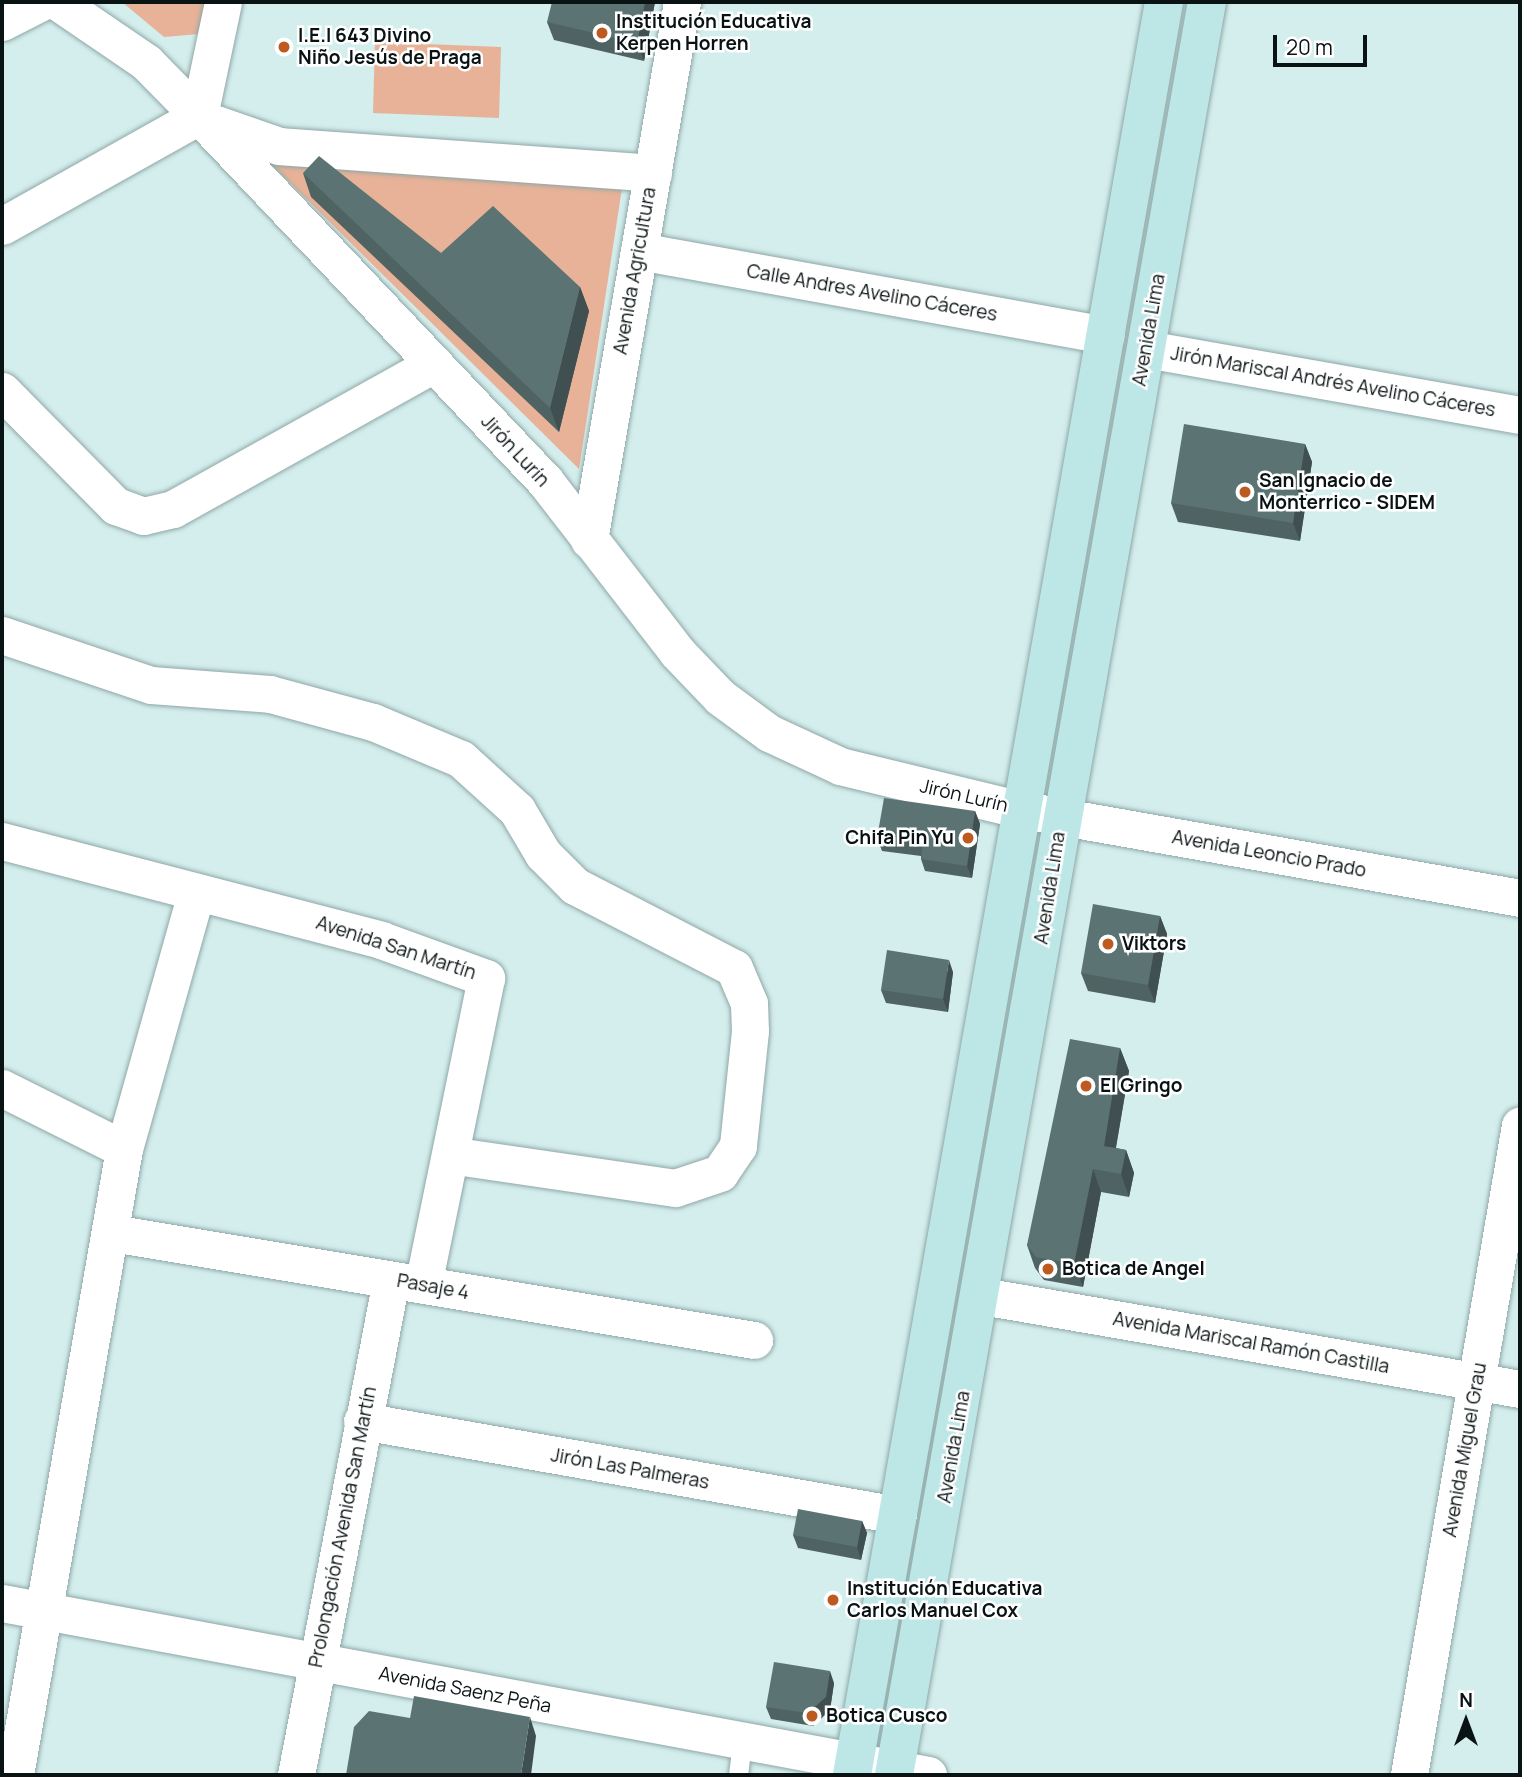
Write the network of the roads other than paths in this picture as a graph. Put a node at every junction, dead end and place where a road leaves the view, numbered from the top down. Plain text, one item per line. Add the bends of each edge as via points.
1 (41, 2) edge
2 (58, 2) edge
3 (223, 2) edge
4 (682, 2) edge
5 (1164, 2) edge
6 (1207, 2) edge
7 (2, 22) edge
8 (199, 116) junction
9 (653, 173) junction
10 (2, 226) edge
11 (639, 251) junction
12 (1105, 335) junction
13 (1146, 349) junction
14 (434, 364) junction
15 (2, 391) edge
16 (1520, 415) edge
17 (589, 540) junction
18 (2, 635) edge
19 (1018, 809) junction
20 (1062, 817) junction
21 (2, 841) edge
22 (196, 892) junction
23 (1520, 898) edge
24 (4, 1101) edge
25 (1520, 1125) edge
26 (124, 1149) junction
27 (450, 1155) junction
28 (112, 1233) junction
29 (407, 1283) junction
30 (982, 1296) junction
31 (754, 1340) dead end
32 (1476, 1381) junction
33 (1520, 1389) edge
34 (362, 1421) junction
35 (898, 1515) junction
36 (2, 1603) edge
37 (44, 1611) junction
38 (317, 1662) junction
39 (740, 1758) edge
40 (853, 1769) edge
41 (906, 1773) edge
42 (15, 1775) edge
43 (296, 1775) edge
44 (1409, 1775) edge

1 - 7 street
2 - 8 street, Jirón Lurín via 146,62
3 - 8 street
4 - 9 street, Avenida Agricultura
5 - 12 main road
6 - 13 main road, Avenida Lima
8 - 9 street via 244,139 279,146
8 - 10 street
8 - 14 street, Jirón Lurín
9 - 11 street, Avenida Agricultura
11 - 12 street, Calle Andres Avelino Cáceres
11 - 17 street, Avenida Agricultura
12 - 19 main road
13 - 16 street, Jirón Mariscal Andrés Avelino Cáceres
13 - 20 main road, Avenida Lima
14 - 15 street via 173,509 143,516 116,506
14 - 17 street, Jirón Lurín via 545,481
17 - 19 street, Jirón Lurín via 677,652 720,697 769,733 840,766
18 - 27 street via 151,685 270,694 373,722 461,759 517,810 543,854 575,886 734,968 749,1003 750,1031 738,1146 720,1173 675,1188
19 - 20 street, Avenida Leoncio Prado
19 - 35 main road
20 - 23 street, Avenida Leoncio Prado
20 - 30 main road, Avenida Lima
21 - 22 street, Avenida San Martín
22 - 26 street
22 - 27 street, Avenida San Martín via 381,940 486,978
24 - 26 street
25 - 32 street, Avenida Miguel Grau
26 - 28 street
27 - 29 street, Avenida San Martín
28 - 29 street, Pasaje 4
28 - 37 street
29 - 31 street, Pasaje 4
29 - 34 street, Prolongación Avenida San Martín
30 - 32 street, Avenida Mariscal Ramón Castilla
30 - 41 main road, Avenida Lima
32 - 33 street, Avenida Mariscal Ramón Castilla
32 - 44 street, Avenida Miguel Grau
34 - 35 street, Jirón Las Palmeras
34 - 38 street, Prolongación Avenida San Martín
35 - 40 main road
36 - 37 street, Avenida Saenz Peña
37 - 38 street, Avenida Saenz Peña
37 - 42 street
38 - 39 street, Avenida Saenz Peña
38 - 43 street, Prolongación Avenida San Martín
39 - 40 street, Avenida Saenz Peña
40 - 41 street, Avenida Saenz Peña

